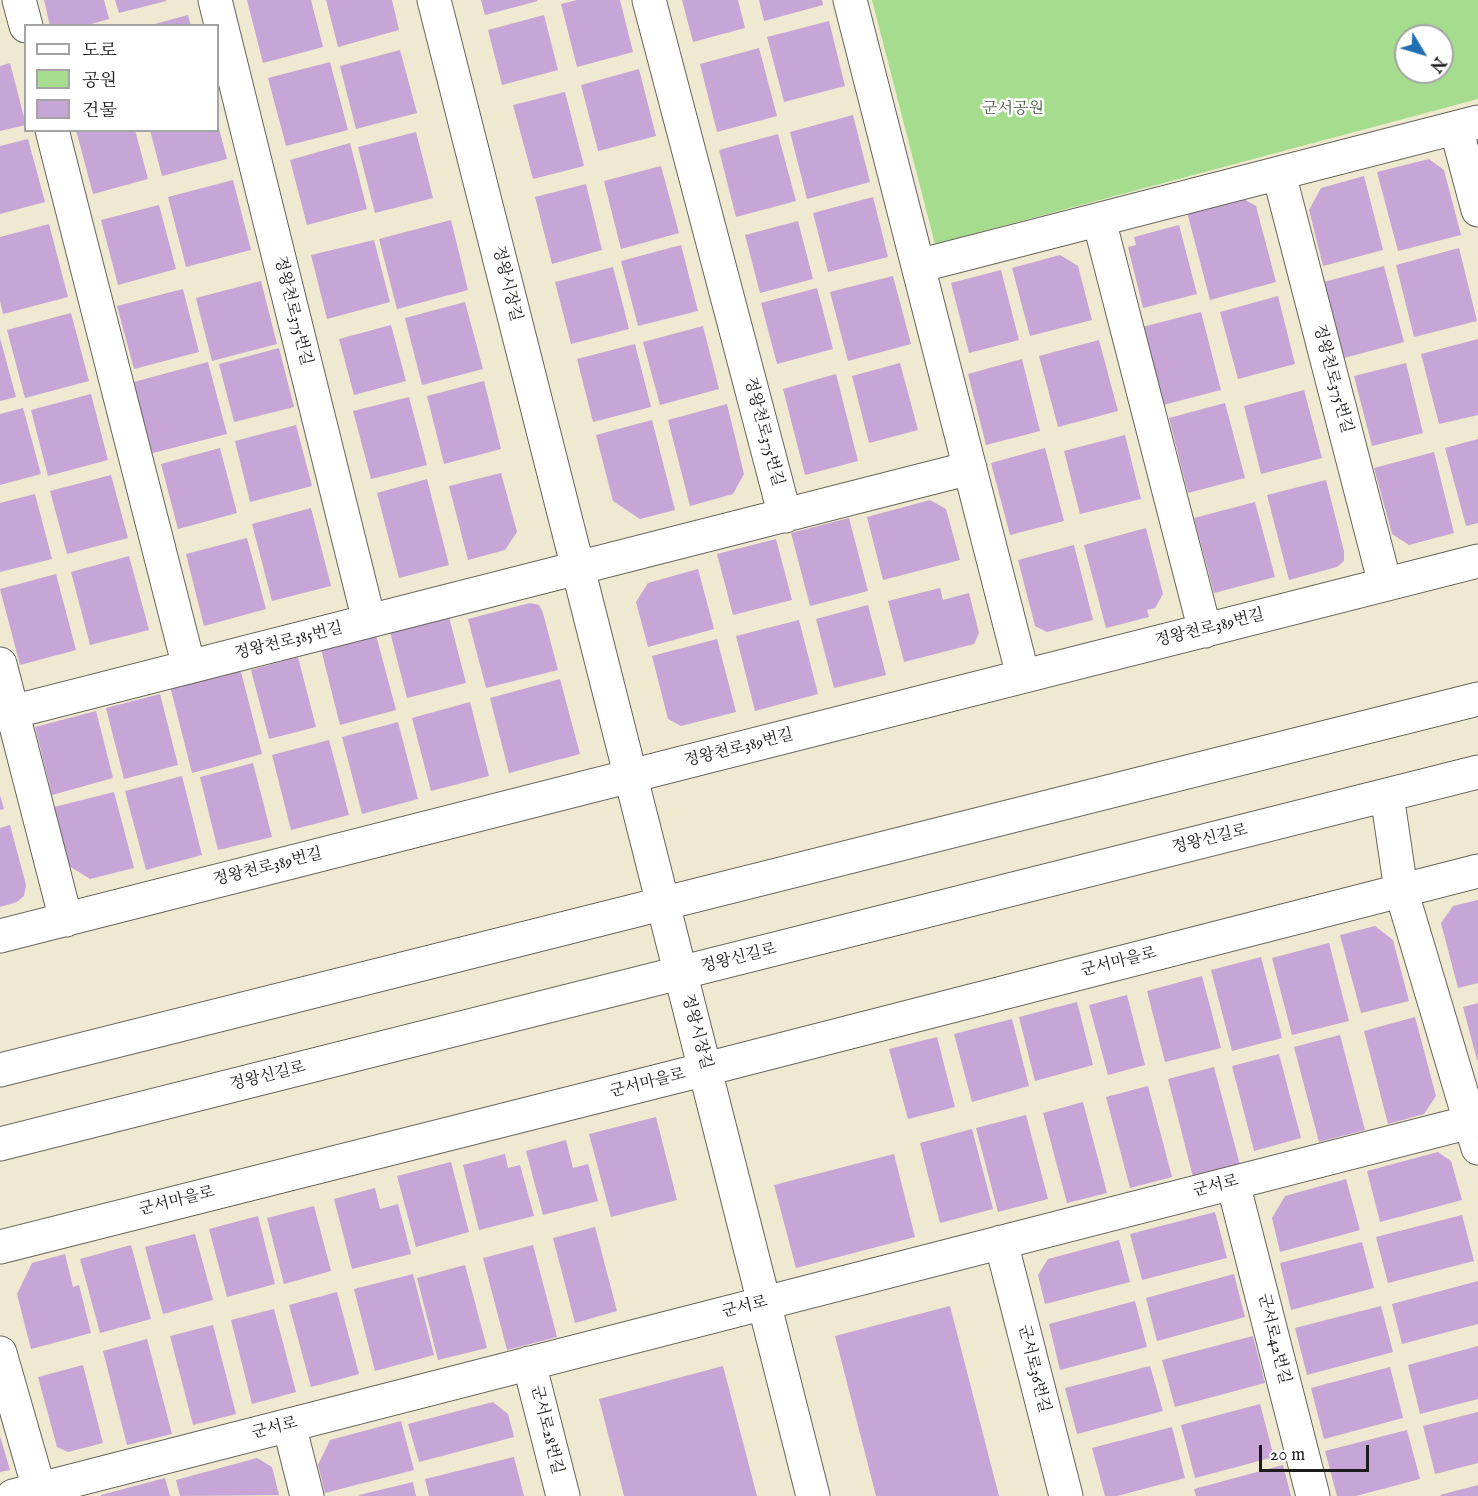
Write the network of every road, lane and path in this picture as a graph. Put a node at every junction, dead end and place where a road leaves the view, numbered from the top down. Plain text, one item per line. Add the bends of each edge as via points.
1 (19, 0) edge
2 (215, 0) edge
3 (434, 0) edge
4 (649, 0) edge
5 (850, 0) edge
6 (25, 24) edge
7 (1467, 125) edge
8 (53, 132) edge
9 (1279, 174) junction
10 (1478, 210) edge
11 (1099, 220) junction
12 (918, 266) junction
13 (970, 468) junction
14 (785, 516) junction
15 (1478, 561) edge
16 (578, 568) junction
17 (1385, 584) junction
18 (369, 621) junction
19 (1205, 631) junction
20 (0, 664) edge
21 (189, 667) junction
22 (1023, 676) junction
23 (1478, 699) edge
24 (6, 713) edge
25 (1478, 772) edge
26 (630, 776) junction
27 (1387, 795) junction
28 (1478, 871) edge
29 (1401, 890) junction
30 (663, 904) junction
31 (66, 920) junction
32 (0, 936) edge
33 (681, 973) junction
34 (706, 1069) junction
35 (0, 1070) edge
36 (1476, 1130) edge
37 (0, 1144) edge
38 (1233, 1183) junction
39 (1001, 1242) junction
40 (0, 1247) edge
41 (764, 1303) junction
42 (0, 1353) edge
43 (529, 1364) junction
44 (289, 1425) junction
45 (31, 1494) edge
46 (307, 1496) edge
47 (563, 1496) edge
48 (813, 1496) edge
49 (1066, 1496) edge
50 (1313, 1496) edge

1 - 6 street
2 - 18 street, 정왕천로375번길
3 - 16 street, 정왕시장길
4 - 14 street, 정왕천로375번길
5 - 12 street
7 - 9 street
7 - 10 street
8 - 21 street
9 - 11 street
9 - 17 street, 정왕천로375번길
11 - 12 street
11 - 19 street
12 - 13 street
13 - 14 street
13 - 22 street
14 - 16 street
15 - 17 street, 정왕천로389번길
16 - 18 street, 정왕천로385번길
16 - 26 street, 정왕시장길
17 - 19 street, 정왕천로389번길
18 - 21 street, 정왕천로385번길
19 - 22 street, 정왕천로389번길
20 - 24 street
21 - 24 street, 정왕천로385번길
22 - 26 street, 정왕천로389번길
23 - 30 street
24 - 31 street
25 - 27 street, 정왕신길로
26 - 30 street, 정왕시장길
26 - 31 street, 정왕천로389번길
27 - 29 street
27 - 33 street, 정왕신길로
28 - 29 street, 군서마을로
29 - 34 street, 군서마을로
29 - 36 street
30 - 33 street, 정왕시장길
30 - 35 street
31 - 32 street, 정왕천로389번길
33 - 34 street, 정왕시장길
33 - 37 street, 정왕신길로
34 - 40 street, 군서마을로
34 - 41 street, 정왕시장길
36 - 38 street, 군서로
38 - 39 street, 군서로
38 - 50 street, 군서로42번길
39 - 41 street, 군서로
39 - 49 street, 군서로36번길
41 - 43 street, 군서로
41 - 48 street, 정왕시장길
42 - 45 street
43 - 44 street, 군서로
43 - 47 street, 군서로28번길
44 - 45 street, 군서로
44 - 46 street

